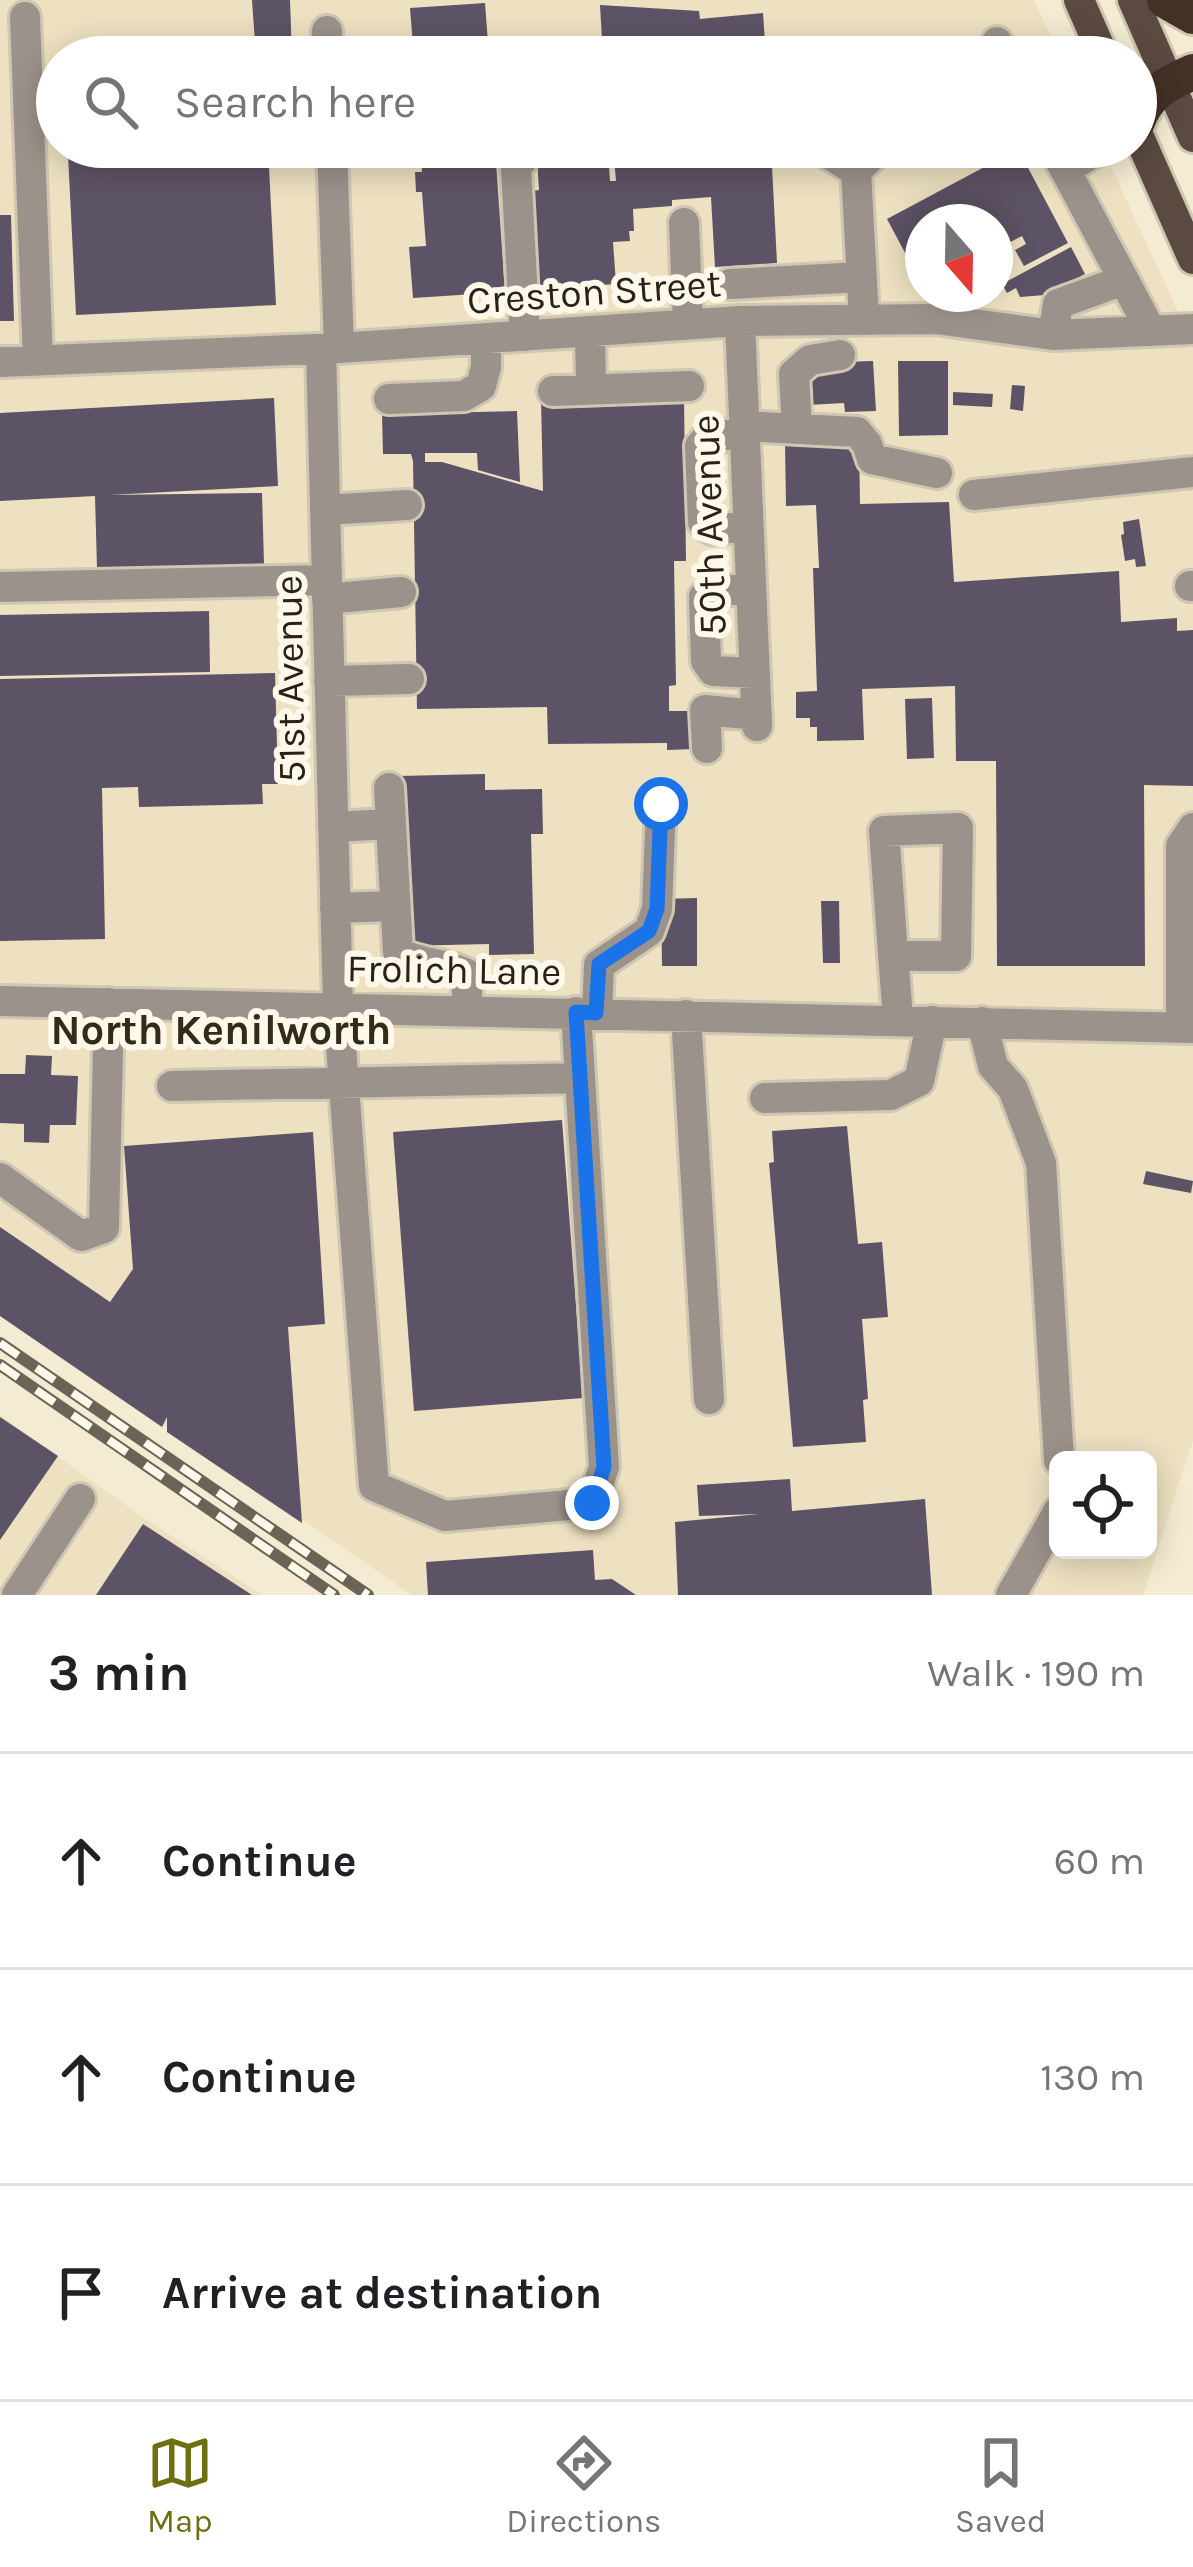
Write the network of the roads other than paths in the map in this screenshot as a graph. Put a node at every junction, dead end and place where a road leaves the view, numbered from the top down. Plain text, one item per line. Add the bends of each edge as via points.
1 (1078, 0) edge
2 (1132, 0) edge
3 (1166, 0) edge
4 (1193, 16) edge
5 (26, 17) dead end
6 (1094, 36) edge
7 (1155, 36) edge
8 (1157, 39) edge
9 (1181, 77) edge
10 (1193, 137) edge
11 (332, 168) edge
12 (516, 168) edge
13 (851, 168) edge
14 (859, 168) edge
15 (1064, 168) edge
16 (1154, 168) edge
17 (856, 171) junction
18 (684, 223) dead end
19 (1193, 259) edge
20 (861, 277) junction
21 (1124, 280) junction
22 (730, 284) dead end
23 (925, 312) edge
24 (979, 312) edge
25 (864, 318) junction
26 (740, 321) junction
27 (688, 324) junction
28 (1193, 329) edge
29 (590, 331) junction
30 (1151, 331) junction
31 (1053, 335) junction
32 (525, 336) junction
33 (486, 338) junction
34 (330, 349) junction
35 (840, 356) dead end
36 (38, 361) junction
37 (0, 362) edge
38 (688, 386) dead end
39 (591, 389) junction
40 (553, 391) dead end
41 (389, 399) dead end
42 (797, 429) junction
43 (745, 430) junction
44 (1193, 472) edge
45 (937, 473) dead end
46 (974, 495) dead end
47 (407, 505) dead end
48 (325, 510) junction
49 (748, 527) junction
50 (0, 587) edge
51 (751, 589) junction
52 (327, 590) junction
53 (401, 592) dead end
54 (754, 673) junction
55 (409, 679) dead end
56 (329, 681) junction
57 (707, 748) dead end
58 (389, 788) dead end
59 (661, 804) dead end
60 (390, 824) junction
61 (333, 827) junction
62 (1193, 828) edge
63 (394, 906) junction
64 (335, 908) junction
65 (893, 956) junction
66 (0, 1001) edge
67 (109, 1003) junction
68 (338, 1006) junction
69 (466, 1009) junction
70 (586, 1012) junction
71 (686, 1015) junction
72 (898, 1020) junction
73 (932, 1021) junction
74 (982, 1022) junction
75 (1187, 1028) edge
76 (580, 1078) junction
77 (346, 1081) junction
78 (172, 1086) dead end
79 (765, 1098) dead end
80 (0, 1178) edge
81 (709, 1400) dead end
82 (1059, 1451) edge
83 (80, 1498) dead end
84 (1049, 1528) edge
85 (17, 1595) edge
86 (1010, 1595) edge

1 - 6 main road
2 - 7 main road
3 - 4 highway
5 - 36 street
8 - 9 main road
9 - 10 main road
11 - 34 street, 51st Avenue
12 - 32 street
13 - 17 street
14 - 17 street
15 - 21 street
16 - 19 main road
17 - 20 street
18 - 27 street
20 - 22 street
20 - 25 street
21 - 30 street
21 - 31 street via 1058,304
23 - 25 street, Creston Street
24 - 31 street, Creston Street
25 - 26 street, Creston Street
26 - 27 street, Creston Street
26 - 43 street, 50th Avenue
27 - 29 street, Creston Street
28 - 30 street, Creston Street
29 - 32 street, Creston Street
29 - 39 street
30 - 31 street, Creston Street
32 - 33 street, Creston Street
33 - 34 street, Creston Street
33 - 41 street via 481,386 464,396
34 - 36 street, Creston Street
34 - 48 street, 51st Avenue
35 - 42 street via 810,360 794,374
36 - 37 street, Creston Street
38 - 39 street
39 - 40 street
42 - 43 street
42 - 45 street via 857,432 872,459
43 - 49 street, 50th Avenue
43 - 49 street via 709,436 700,446 703,522
44 - 46 street
47 - 48 street
48 - 52 street, 51st Avenue
49 - 51 street, 50th Avenue
50 - 52 street
51 - 54 street, 50th Avenue
51 - 54 street via 704,597 706,661 713,671
52 - 53 street
52 - 56 street, 51st Avenue
54 - 57 street, 50th Avenue via 757,720 705,710
55 - 56 street
56 - 61 street, 51st Avenue
58 - 60 street
59 - 70 street via 657,909 649,931 599,964
60 - 61 street
60 - 63 street
61 - 64 street, 51st Avenue
62 - 75 street via 1180,846
63 - 64 street
63 - 69 street via 398,952 467,974
64 - 68 street, 51st Avenue
65 - 65 street via 884,831 958,828 956,956
65 - 72 street
66 - 67 street, Frolich Lane
67 - 68 street, Frolich Lane
67 - 80 street via 104,1228 81,1236
68 - 69 street, Frolich Lane
68 - 77 street, 51st Avenue
69 - 70 street, Frolich Lane
70 - 71 street, Frolich Lane
70 - 76 street
71 - 72 street, Frolich Lane
71 - 81 street
72 - 73 street, Frolich Lane
73 - 74 street, Frolich Lane
73 - 79 street via 919,1081 890,1095
74 - 75 street, Frolich Lane
74 - 82 street via 993,1066 1013,1089 1040,1163
76 - 77 street
76 - 77 street, 51st Avenue via 604,1467 592,1503 445,1516 374,1486
77 - 78 street
83 - 85 street
84 - 86 street

